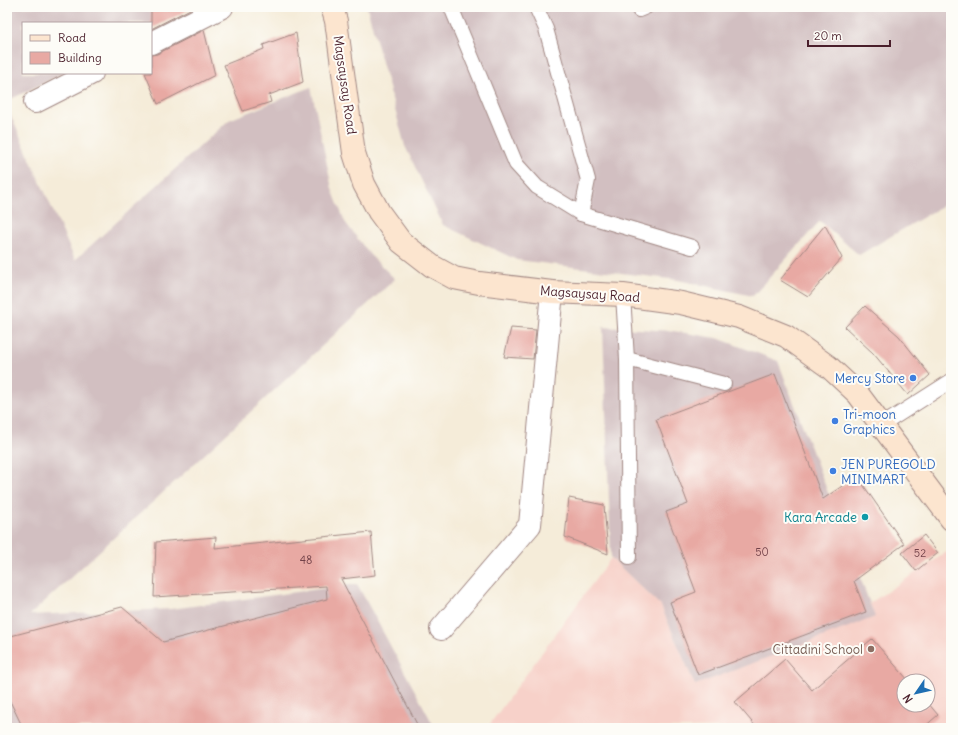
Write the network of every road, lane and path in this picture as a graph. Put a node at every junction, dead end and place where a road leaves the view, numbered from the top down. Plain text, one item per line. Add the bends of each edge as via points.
1 (222, 7) edge
2 (332, 7) edge
3 (451, 7) edge
4 (536, 7) edge
5 (152, 42) edge
6 (90, 74) edge
7 (35, 102) dead end
8 (580, 214) junction
9 (692, 247) dead end
10 (552, 292) junction
11 (623, 295) junction
12 (627, 359) junction
13 (951, 381) edge
14 (724, 384) dead end
15 (882, 425) junction
16 (951, 519) edge
17 (629, 557) dead end
18 (441, 629) dead end

1 - 5 street
2 - 10 main road, Magsaysay Road via 354,153 364,184 379,212 401,242 432,266 454,278
3 - 8 lane via 516,164 537,187
4 - 8 lane via 546,29 588,180
6 - 7 street
8 - 9 lane
10 - 11 main road, Magsaysay Road
10 - 18 street via 530,525
11 - 12 lane
11 - 15 main road, Magsaysay Road via 681,303 739,317 786,336 829,367 858,394
12 - 14 lane
12 - 17 lane
13 - 15 lane
15 - 16 main road, Magsaysay Road

